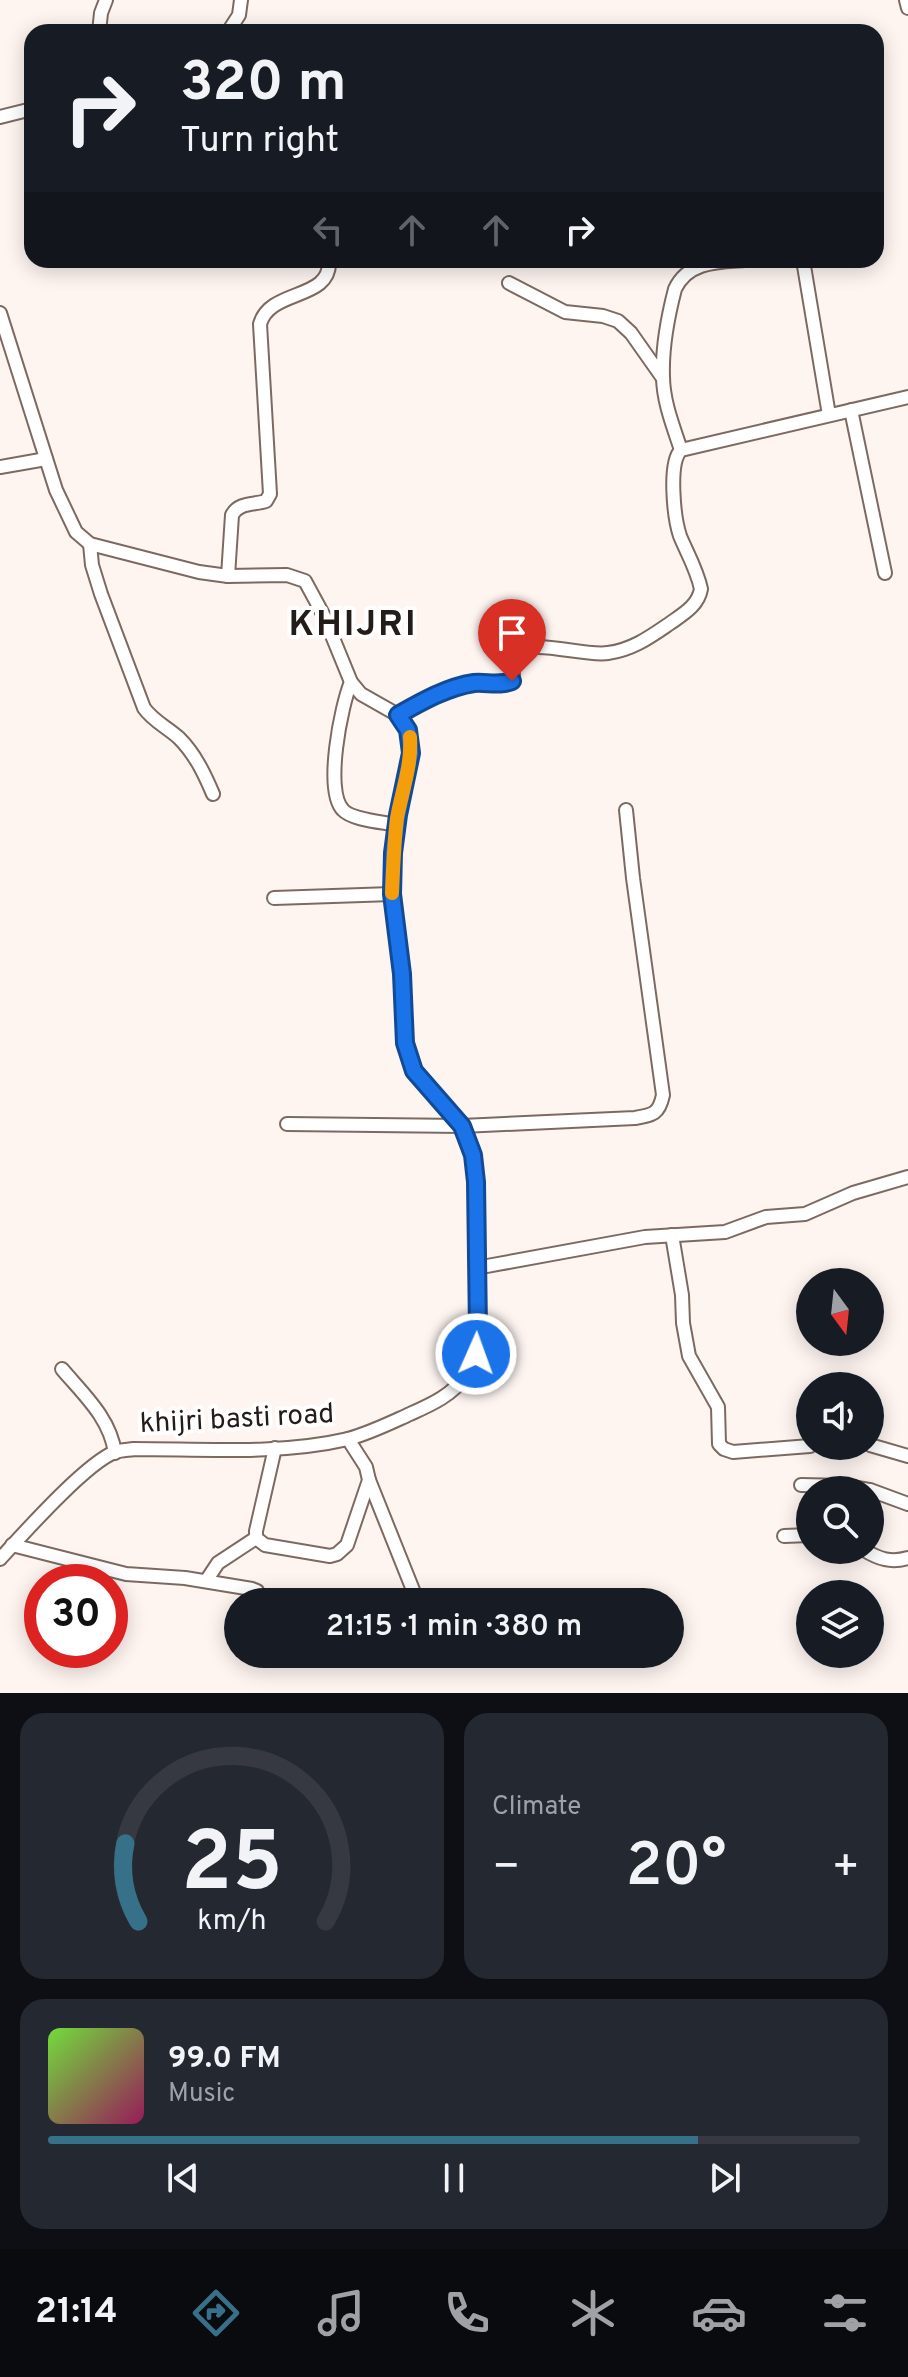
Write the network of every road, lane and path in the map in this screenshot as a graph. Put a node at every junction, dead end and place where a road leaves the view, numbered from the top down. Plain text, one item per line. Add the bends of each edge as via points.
1 (106, 0) edge
2 (241, 0) edge
3 (906, 0) edge
4 (908, 8) edge
5 (100, 24) edge
6 (233, 24) edge
7 (24, 111) edge
8 (0, 117) edge
9 (328, 268) edge
10 (694, 268) edge
11 (804, 268) edge
12 (509, 283) dead end
13 (0, 313) edge
14 (663, 377) junction
15 (908, 397) edge
16 (851, 410) junction
17 (829, 415) junction
18 (681, 450) junction
19 (46, 459) junction
20 (0, 467) edge
21 (90, 544) junction
22 (885, 573) dead end
23 (228, 576) junction
24 (351, 682) junction
25 (398, 715) junction
26 (213, 794) dead end
27 (626, 810) dead end
28 (397, 825) junction
29 (392, 894) junction
30 (274, 898) dead end
31 (287, 1124) dead end
32 (462, 1126) junction
33 (908, 1177) edge
34 (672, 1235) junction
35 (476, 1268) junction
36 (62, 1369) dead end
37 (348, 1439) junction
38 (796, 1447) edge
39 (275, 1448) junction
40 (884, 1449) edge
41 (115, 1453) junction
42 (908, 1456) edge
43 (369, 1480) junction
44 (884, 1495) edge
45 (908, 1504) edge
46 (784, 1536) dead end
47 (796, 1536) edge
48 (256, 1538) junction
49 (12, 1545) junction
50 (908, 1558) edge
51 (0, 1559) edge
52 (884, 1559) edge
53 (206, 1581) junction
54 (246, 1588) edge
55 (412, 1588) edge

1 - 5 street
2 - 6 street
3 - 4 street
7 - 8 street
9 - 23 street via 320,284 276,303 262,316 270,494 266,501 241,506 232,515
10 - 14 street via 679,280 672,301
11 - 17 street
12 - 14 street via 565,312 618,321
13 - 19 street
14 - 18 street
15 - 16 street
16 - 17 street
16 - 22 street
17 - 18 street
18 - 25 street via 674,466 676,505 678,527 701,589 695,604 640,644 611,653 539,647 516,651 510,682 461,687
19 - 20 street
19 - 21 street via 67,517
21 - 23 street
21 - 26 street via 101,594 144,708 195,757
23 - 24 street via 295,575 305,581
24 - 25 street via 361,694
24 - 28 street via 341,715 336,798 351,816
25 - 28 street, khijri basti road via 408,730 411,753
27 - 32 street via 663,1095 660,1107 635,1118
28 - 29 street, khijri basti road
29 - 30 street
29 - 32 street, khijri basti road via 410,1063
31 - 32 street
32 - 35 street, khijri basti road via 476,1182
33 - 34 street via 805,1214 766,1217 725,1232
34 - 35 street
34 - 38 street via 689,1356 718,1407 719,1444 733,1452
35 - 37 street, khijri basti road via 476,1354 464,1378 434,1404
36 - 41 street via 106,1422
37 - 39 street, khijri basti road
37 - 43 street
39 - 41 street, khijri basti road
39 - 48 street
40 - 42 street
41 - 49 street, khijri basti road via 97,1463
43 - 48 street via 347,1545 337,1554 265,1545
43 - 55 street
44 - 45 street
46 - 47 street
48 - 53 street via 218,1563
49 - 51 street, khijri basti road
49 - 53 street via 126,1574
50 - 52 street
53 - 54 street

